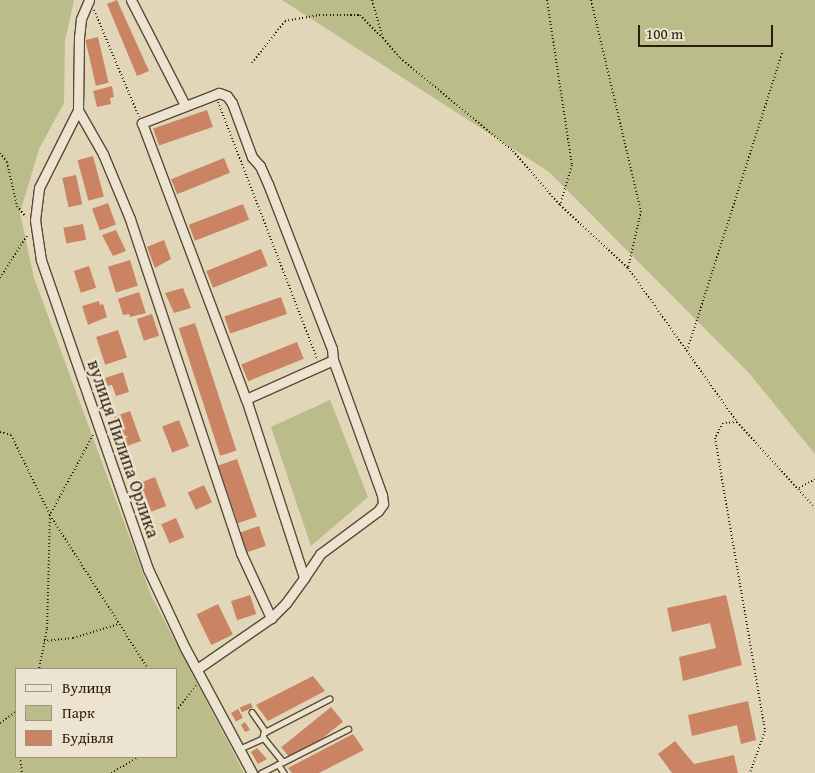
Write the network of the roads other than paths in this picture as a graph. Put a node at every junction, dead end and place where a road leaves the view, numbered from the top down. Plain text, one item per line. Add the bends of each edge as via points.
1 (131, 0) edge
2 (91, 4) edge
3 (185, 105) junction
4 (78, 110) junction
5 (333, 360) junction
6 (246, 399) junction
7 (304, 578) junction
8 (271, 618) junction
9 (199, 673) junction
10 (330, 698) dead end
11 (252, 712) dead end
12 (348, 729) dead end
13 (266, 732) junction
14 (264, 738) junction
15 (239, 749) junction
16 (280, 763) junction
17 (252, 773) edge
18 (261, 773) edge
19 (284, 773) edge

1 - 3 street
2 - 4 street via 81,19
3 - 5 street via 219,93 226,95 232,103 252,157 268,184 332,349
3 - 6 street via 142,123
4 - 8 street via 103,154 130,219 238,545
4 - 9 street, вулиця Пилипа Орлика via 39,188 35,220 49,288 148,569
5 - 6 street
5 - 7 street via 383,504 320,554
6 - 7 street
7 - 8 street
8 - 9 street
9 - 15 street, вулиця Пилипа Орлика
10 - 13 lane
11 - 13 lane
12 - 16 lane
13 - 14 lane
14 - 15 lane
14 - 16 lane
15 - 17 street, вулиця Пилипа Орлика
16 - 18 lane
16 - 19 lane

